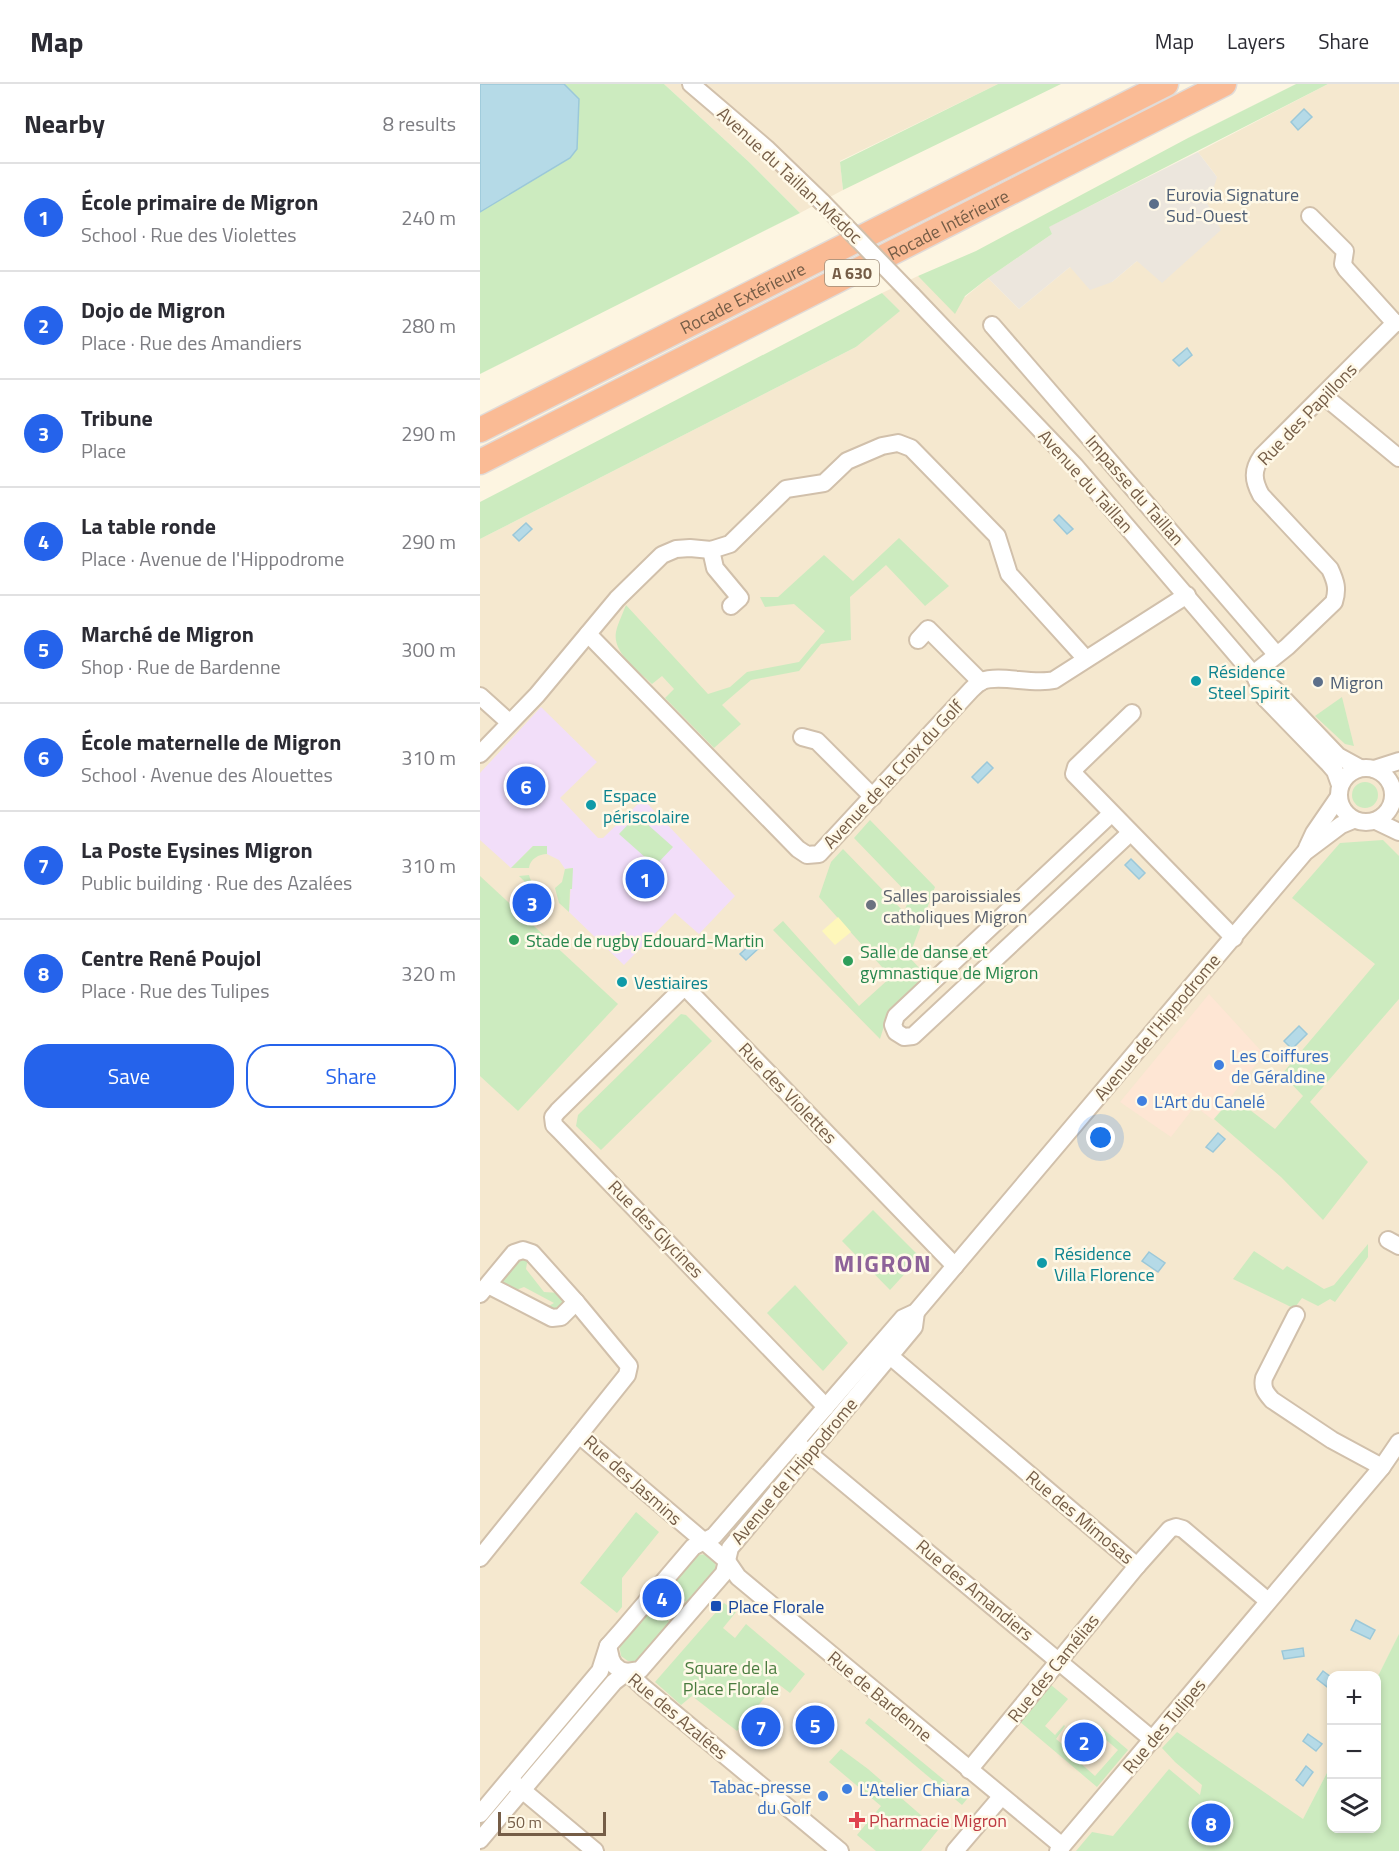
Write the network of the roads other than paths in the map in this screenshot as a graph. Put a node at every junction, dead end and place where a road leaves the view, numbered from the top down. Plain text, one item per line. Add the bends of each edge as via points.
1 (691, 84) edge
2 (1166, 84) edge
3 (1224, 84) edge
4 (1310, 216) dead end
5 (912, 295) joint
6 (1397, 323) edge
7 (992, 325) dead end
8 (1324, 396) junction
9 (480, 430) edge
10 (1399, 458) edge
11 (480, 462) edge
12 (711, 550) junction
13 (1187, 595) junction
14 (731, 606) dead end
15 (588, 634) junction
16 (918, 640) dead end
17 (1276, 654) junction
18 (1086, 659) junction
19 (1253, 674) junction
20 (981, 682) junction
21 (480, 696) edge
22 (1132, 712) dead end
23 (509, 722) junction
24 (802, 737) dead end
25 (480, 754) edge
26 (1399, 761) edge
27 (1367, 769) junction
28 (1399, 773) edge
29 (1339, 792) junction
30 (873, 797) junction
31 (1395, 803) edge
32 (1111, 814) junction
33 (1353, 820) junction
34 (1376, 821) junction
35 (1130, 832) junction
36 (1399, 832) edge
37 (1305, 852) junction
38 (1233, 938) junction
39 (617, 1051) joint
40 (955, 1266) junction
41 (484, 1289) edge
42 (576, 1302) junction
43 (916, 1312) junction
44 (1296, 1315) dead end
45 (891, 1356) junction
46 (826, 1407) junction
47 (579, 1436) junction
48 (795, 1442) junction
49 (1399, 1442) edge
50 (809, 1453) junction
51 (1382, 1467) junction
52 (704, 1541) junction
53 (480, 1558) edge
54 (727, 1561) junction
55 (1137, 1566) junction
56 (1268, 1601) junction
57 (608, 1646) junction
58 (1060, 1661) junction
59 (627, 1672) junction
60 (1153, 1740) junction
61 (969, 1770) junction
62 (516, 1785) junction
63 (1001, 1797) junction
64 (480, 1814) edge
65 (480, 1840) edge
66 (1060, 1848) edge
67 (595, 1851) edge
68 (840, 1851) edge
69 (955, 1851) edge

1 - 5 street, Avenue du Taillan-Médoc, bridge via 766,148
2 - 9 highway, Rocade Extérieure / A 630
3 - 11 highway, Rocade Intérieure / A 630
4 - 6 street via 1345,251 1346,269
5 - 13 street, Avenue du Taillan via 1075,466
6 - 8 street, Rue des Papillons
7 - 17 street, Impasse du Taillan
8 - 10 street
8 - 17 street, Rue des Papillons via 1262,456 1254,473 1261,495 1330,569 1336,582 1334,602
12 - 14 street via 715,568 740,598
12 - 15 street via 676,549 662,555
12 - 18 street via 730,544 786,489 824,483 862,453 898,443 911,448 997,536 1009,574
13 - 18 street
13 - 19 street, Avenue du Taillan
15 - 23 street
15 - 30 street, Avenue de la Croix du Golf via 807,855 819,854
16 - 20 street via 928,629
17 - 19 street, Rue des Papillons
18 - 20 street via 1054,680 1042,683 991,679
19 - 27 street, Avenue du Taillan via 1274,689 1338,756
19 - 29 street, Avenue du Taillan via 1264,697 1335,771
20 - 30 street, Avenue de la Croix du Golf
21 - 23 street
22 - 32 street via 1076,767 1074,774
23 - 25 street
24 - 30 street via 817,741
26 - 27 street
27 - 29 street via 1352,771
27 - 31 street via 1386,777
28 - 31 street
29 - 33 street via 1343,811
29 - 37 street, Avenue de l'Hippodrome
31 - 34 street
32 - 35 street
32 - 35 street via 896,1016 893,1025 897,1032 904,1037 914,1036
33 - 34 street
33 - 37 street, Avenue de l'Hippodrome
34 - 36 street
35 - 38 street
37 - 38 street, Avenue de l'Hippodrome
38 - 40 street, Avenue de l'Hippodrome
39 - 40 street, Rue des Violettes via 680,991 688,990
39 - 46 street, Rue des Glycines via 558,1111 553,1117 554,1125
40 - 43 street, Avenue de l'Hippodrome
41 - 42 street via 552,1318 561,1317
41 - 42 street via 514,1253 523,1250 532,1253
42 - 47 street, Rue des Jasmins via 629,1366 627,1375
43 - 45 street, Avenue de l'Hippodrome via 914,1327
43 - 46 street, Avenue de l'Hippodrome via 903,1318
44 - 51 street via 1264,1378 1265,1393 1332,1440
45 - 50 street, Avenue de l'Hippodrome
45 - 55 street, Rue des Mimosas
46 - 48 street, Avenue de l'Hippodrome
47 - 52 street, Rue des Jasmins
47 - 53 street
48 - 50 street, Rue des Amandiers
48 - 52 street, Avenue de l'Hippodrome via 714,1536
49 - 51 street, Rue des Tulipes
50 - 54 street, Avenue de l'Hippodrome via 730,1548
50 - 58 street, Rue des Amandiers
51 - 56 street, Rue des Tulipes
52 - 54 street, Rue de Bardenne
52 - 57 street, Avenue de l'Hippodrome via 693,1547
54 - 59 street, Avenue de l'Hippodrome via 724,1573 640,1670
54 - 61 street, Rue de Bardenne via 738,1577
55 - 56 street, Rue des Mimosas via 1176,1527
55 - 58 street, Rue des Camélias
56 - 60 street, Rue des Tulipes
57 - 59 street, Rue des Azalées via 614,1665
57 - 62 street, Avenue de l'Hippodrome via 600,1671
58 - 60 street, Rue des Amandiers
58 - 61 street, Rue des Camélias
59 - 62 street, Avenue de l'Hippodrome
59 - 68 street, Rue des Azalées
60 - 66 street, Rue des Tulipes
61 - 63 street, Rue de Bardenne
62 - 64 street, Avenue de l'Hippodrome
62 - 65 street, Avenue de l'Hippodrome
62 - 67 street
63 - 66 street, Rue de Bardenne
63 - 69 street

